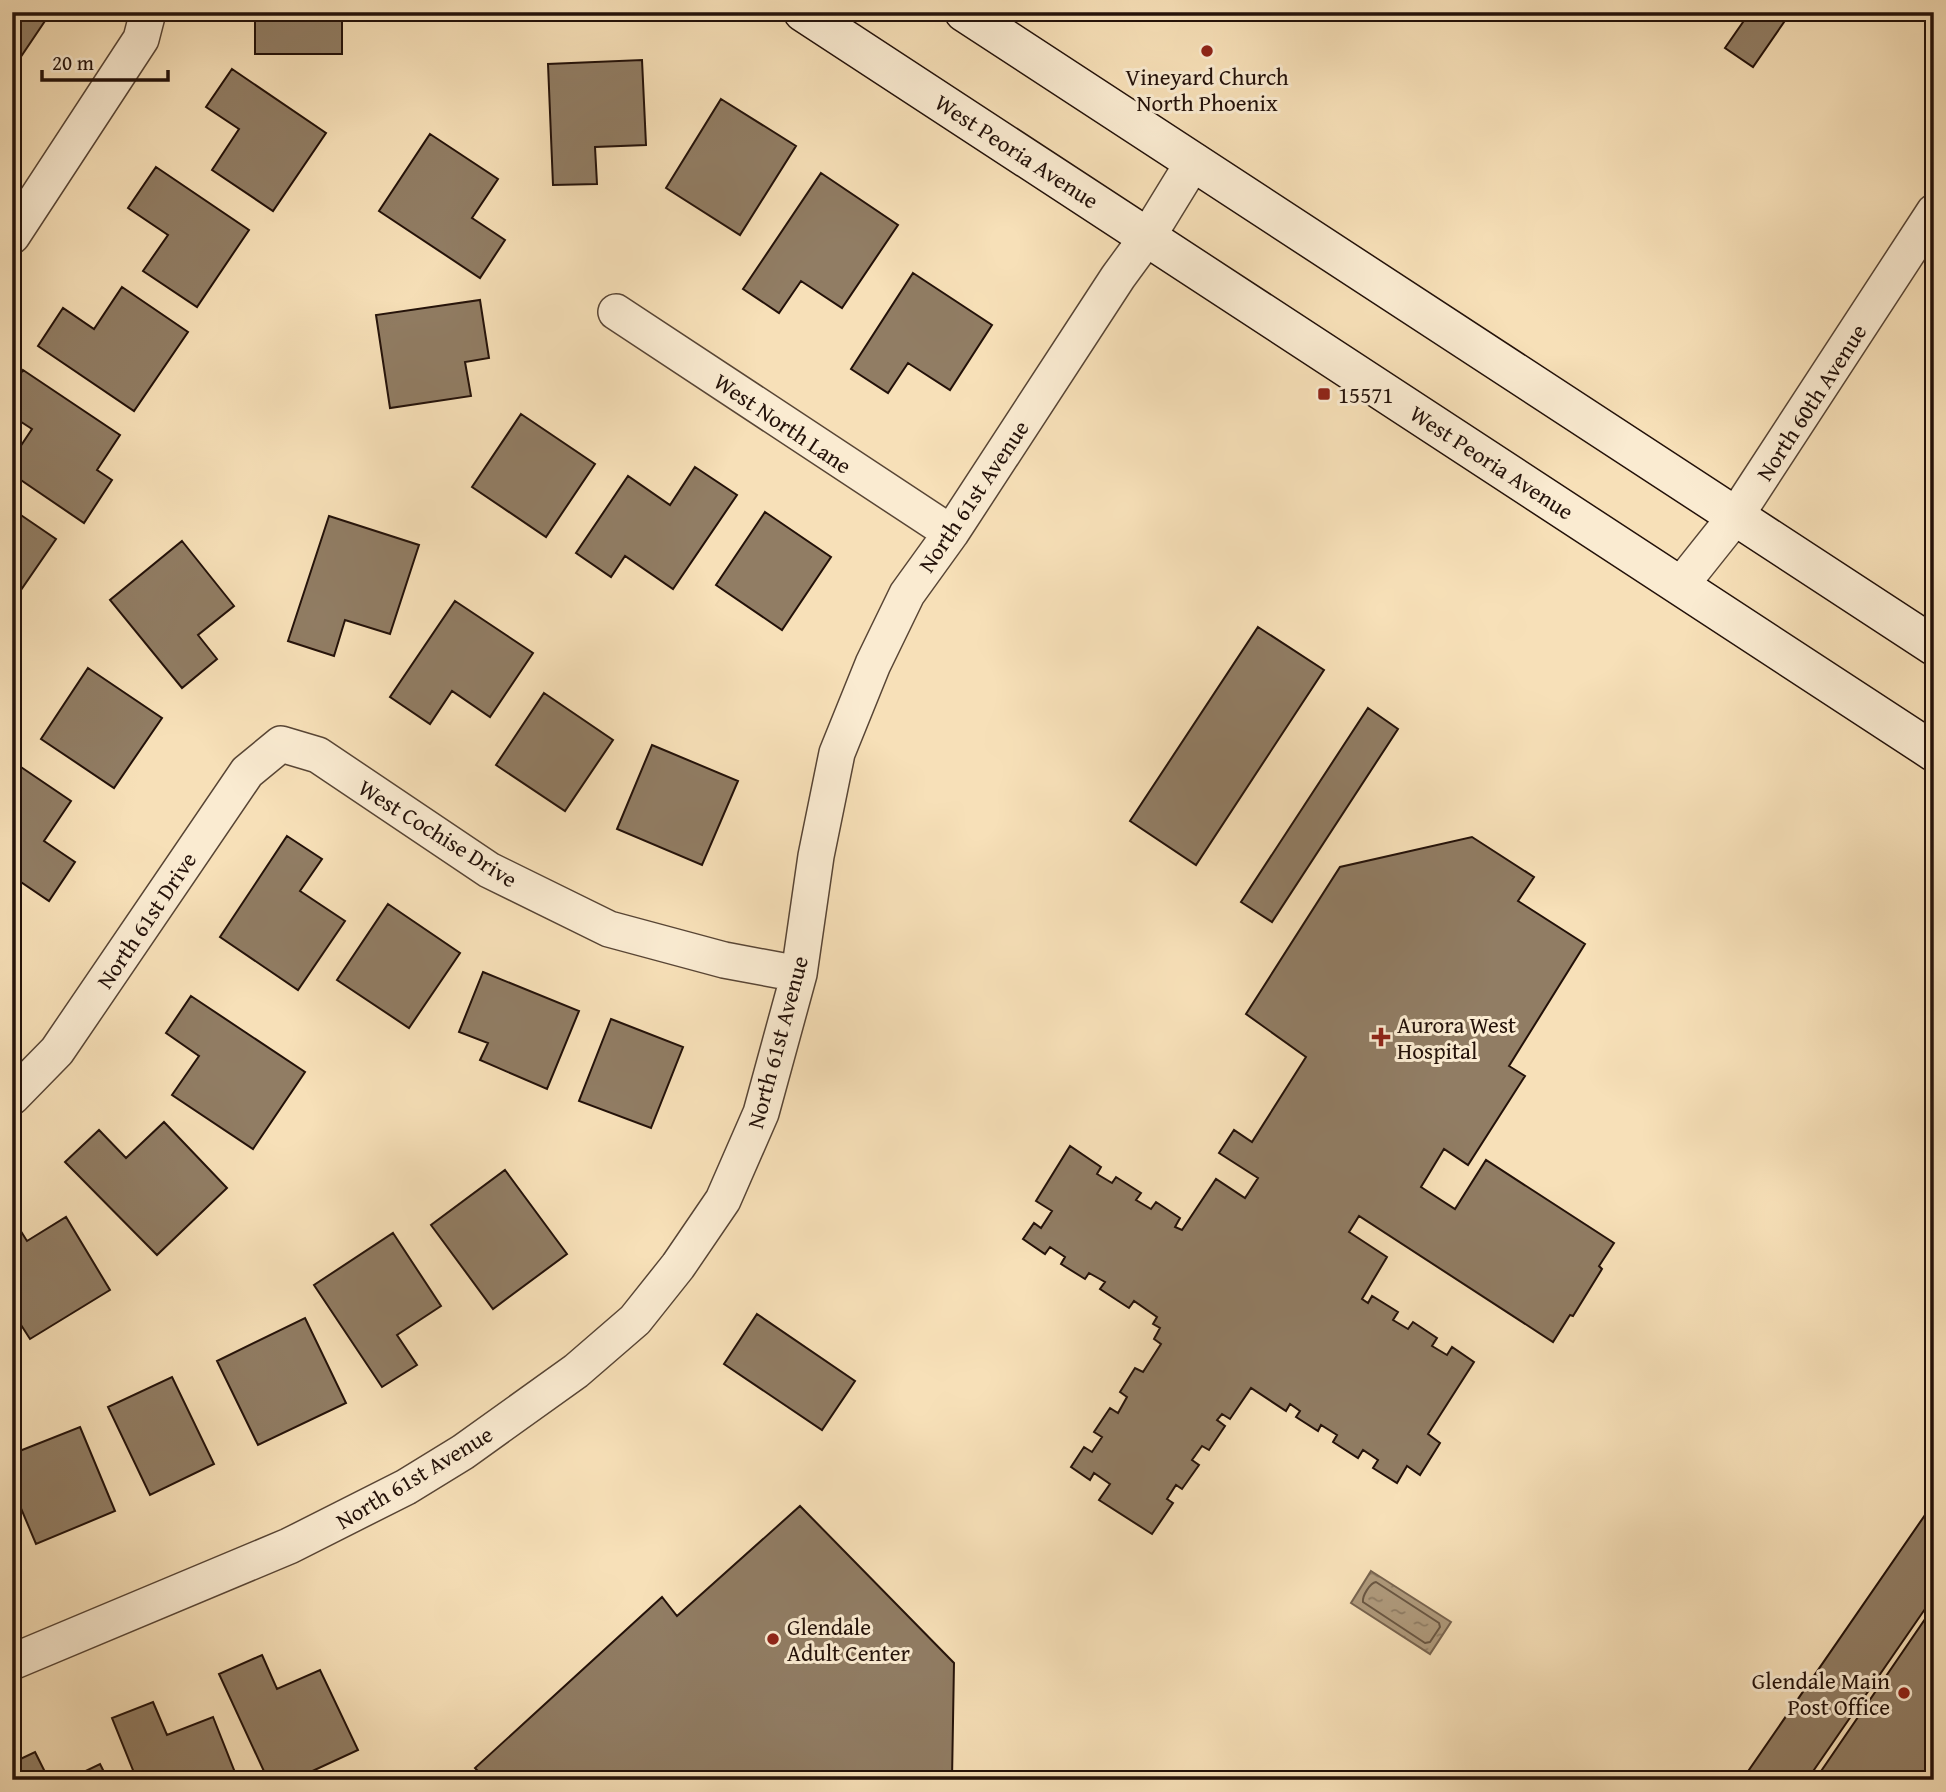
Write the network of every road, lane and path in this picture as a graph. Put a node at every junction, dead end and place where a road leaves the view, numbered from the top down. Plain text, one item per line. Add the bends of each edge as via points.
1 (148, 12) edge
2 (803, 12) edge
3 (964, 12) edge
4 (1194, 161) junction
5 (1934, 212) edge
6 (12, 236) edge
7 (1147, 236) junction
8 (616, 312) dead end
9 (1735, 517) junction
10 (951, 533) junction
11 (1680, 586) junction
12 (1934, 646) edge
13 (281, 744) joint
14 (1934, 752) edge
15 (799, 974) junction
16 (12, 1097) edge
17 (12, 1662) edge

1 - 6 street via 141,39
2 - 7 main road, West Peoria Avenue
3 - 4 main road
4 - 7 street, North 61st Avenue
4 - 9 main road
5 - 9 street, North 60th Avenue
7 - 10 street, North 61st Avenue
7 - 11 main road, West Peoria Avenue
8 - 10 street, West North Lane
9 - 11 street, North 60th Avenue
9 - 12 main road
10 - 15 street, North 61st Avenue via 907,594 837,753
11 - 14 main road, West Peoria Avenue
13 - 15 street, West Cochise Drive via 318,755 489,870 609,929 724,960
13 - 16 street, North 61st Drive via 247,772 57,1051
15 - 17 street, North 61st Avenue via 761,1113 723,1200 635,1320 576,1371 463,1452 406,1486 289,1546

